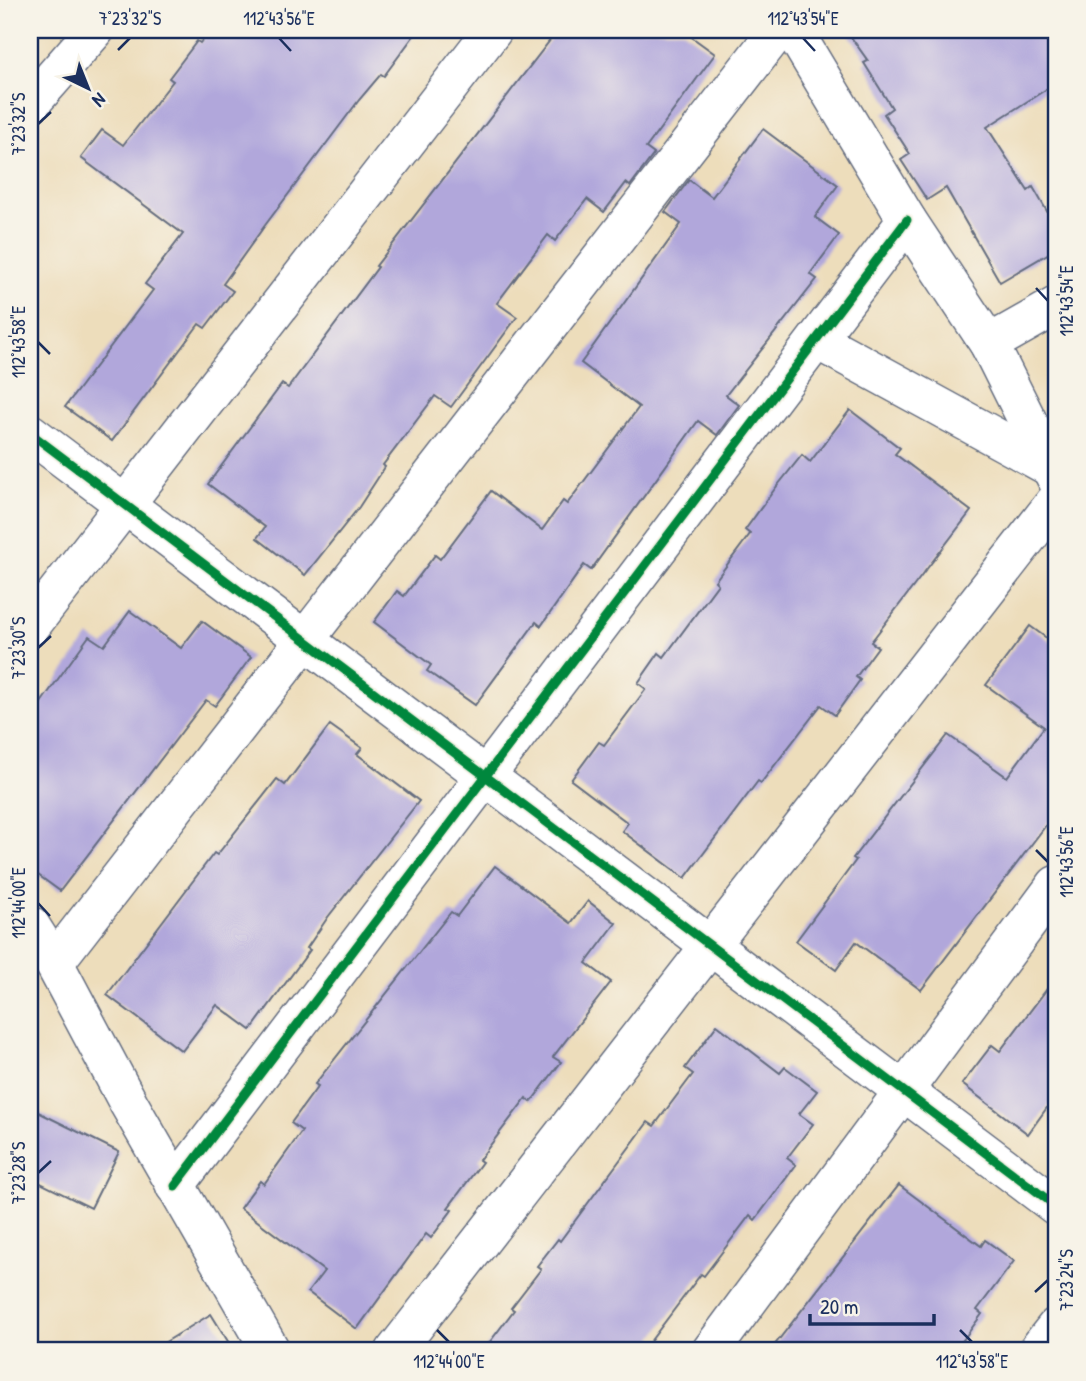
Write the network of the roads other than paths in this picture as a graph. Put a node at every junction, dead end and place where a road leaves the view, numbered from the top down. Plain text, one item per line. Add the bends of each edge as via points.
1 (95, 30) edge
2 (494, 30) edge
3 (778, 30) edge
4 (793, 30) edge
5 (30, 104) edge
6 (907, 220) junction
7 (1056, 306) edge
8 (817, 340) junction
9 (989, 344) junction
10 (30, 433) edge
11 (1053, 482) edge
12 (126, 506) junction
13 (30, 627) edge
14 (305, 639) junction
15 (485, 777) junction
16 (1056, 885) edge
17 (30, 925) edge
18 (710, 946) junction
19 (54, 963) junction
20 (902, 1090) junction
21 (175, 1186) junction
22 (1056, 1206) edge
23 (1056, 1326) edge
24 (271, 1351) edge
25 (395, 1351) edge
26 (711, 1351) edge
27 (1037, 1351) edge

1 - 5 street
2 - 12 street
3 - 14 street
4 - 6 street
6 - 8 street
6 - 9 street
7 - 9 street
8 - 11 street
8 - 15 street
9 - 11 street
10 - 12 street
11 - 18 street
12 - 13 street
12 - 14 street
14 - 15 street
14 - 19 street
15 - 18 street
15 - 21 street
16 - 20 street
17 - 19 street
18 - 20 street
18 - 25 street
19 - 21 street
20 - 22 street
20 - 26 street
21 - 24 street
23 - 27 street

